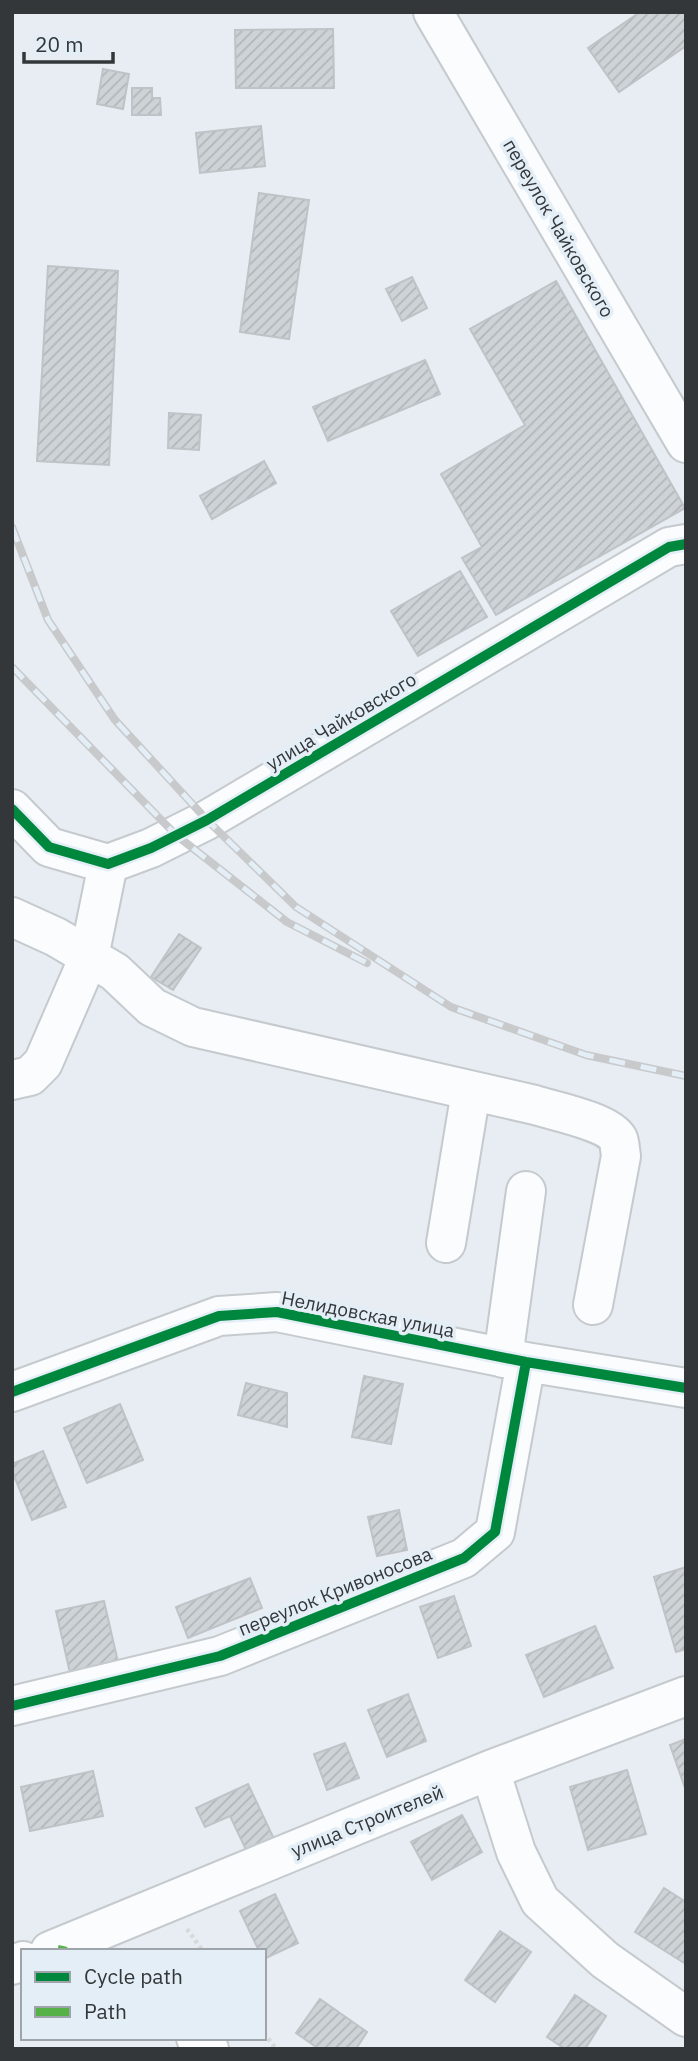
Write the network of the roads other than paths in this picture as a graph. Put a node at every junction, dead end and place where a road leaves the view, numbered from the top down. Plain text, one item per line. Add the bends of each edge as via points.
1 (433, 12) edge
2 (686, 443) edge
3 (686, 544) edge
4 (12, 809) edge
5 (108, 864) junction
6 (12, 917) edge
7 (89, 957) junction
8 (12, 1080) edge
9 (471, 1091) junction
10 (526, 1191) dead end
11 (446, 1243) dead end
12 (593, 1305) dead end
13 (514, 1360) junction
14 (686, 1388) edge
15 (12, 1392) edge
16 (686, 1696) edge
17 (12, 1706) edge
18 (490, 1770) junction
19 (61, 1949) edge
20 (686, 2017) edge

1 - 2 street, переулок Чайковского
3 - 5 street, улица Чайковского via 669,547 207,820
4 - 5 street via 49,846
5 - 7 street
6 - 7 street
7 - 8 street via 43,1063 30,1076
7 - 9 street via 115,972 152,1007 193,1027
9 - 11 street
9 - 12 street via 586,1120 618,1139 621,1156
10 - 13 street, переулок Кривоносова
13 - 14 street, Нелидовская улица
13 - 15 street, Нелидовская улица via 277,1312 219,1315
13 - 17 street, переулок Кривоносова via 495,1532 464,1558 220,1656
16 - 18 street, улица Строителей
18 - 19 street, улица Строителей
18 - 20 street via 516,1852 540,1901 605,1960

